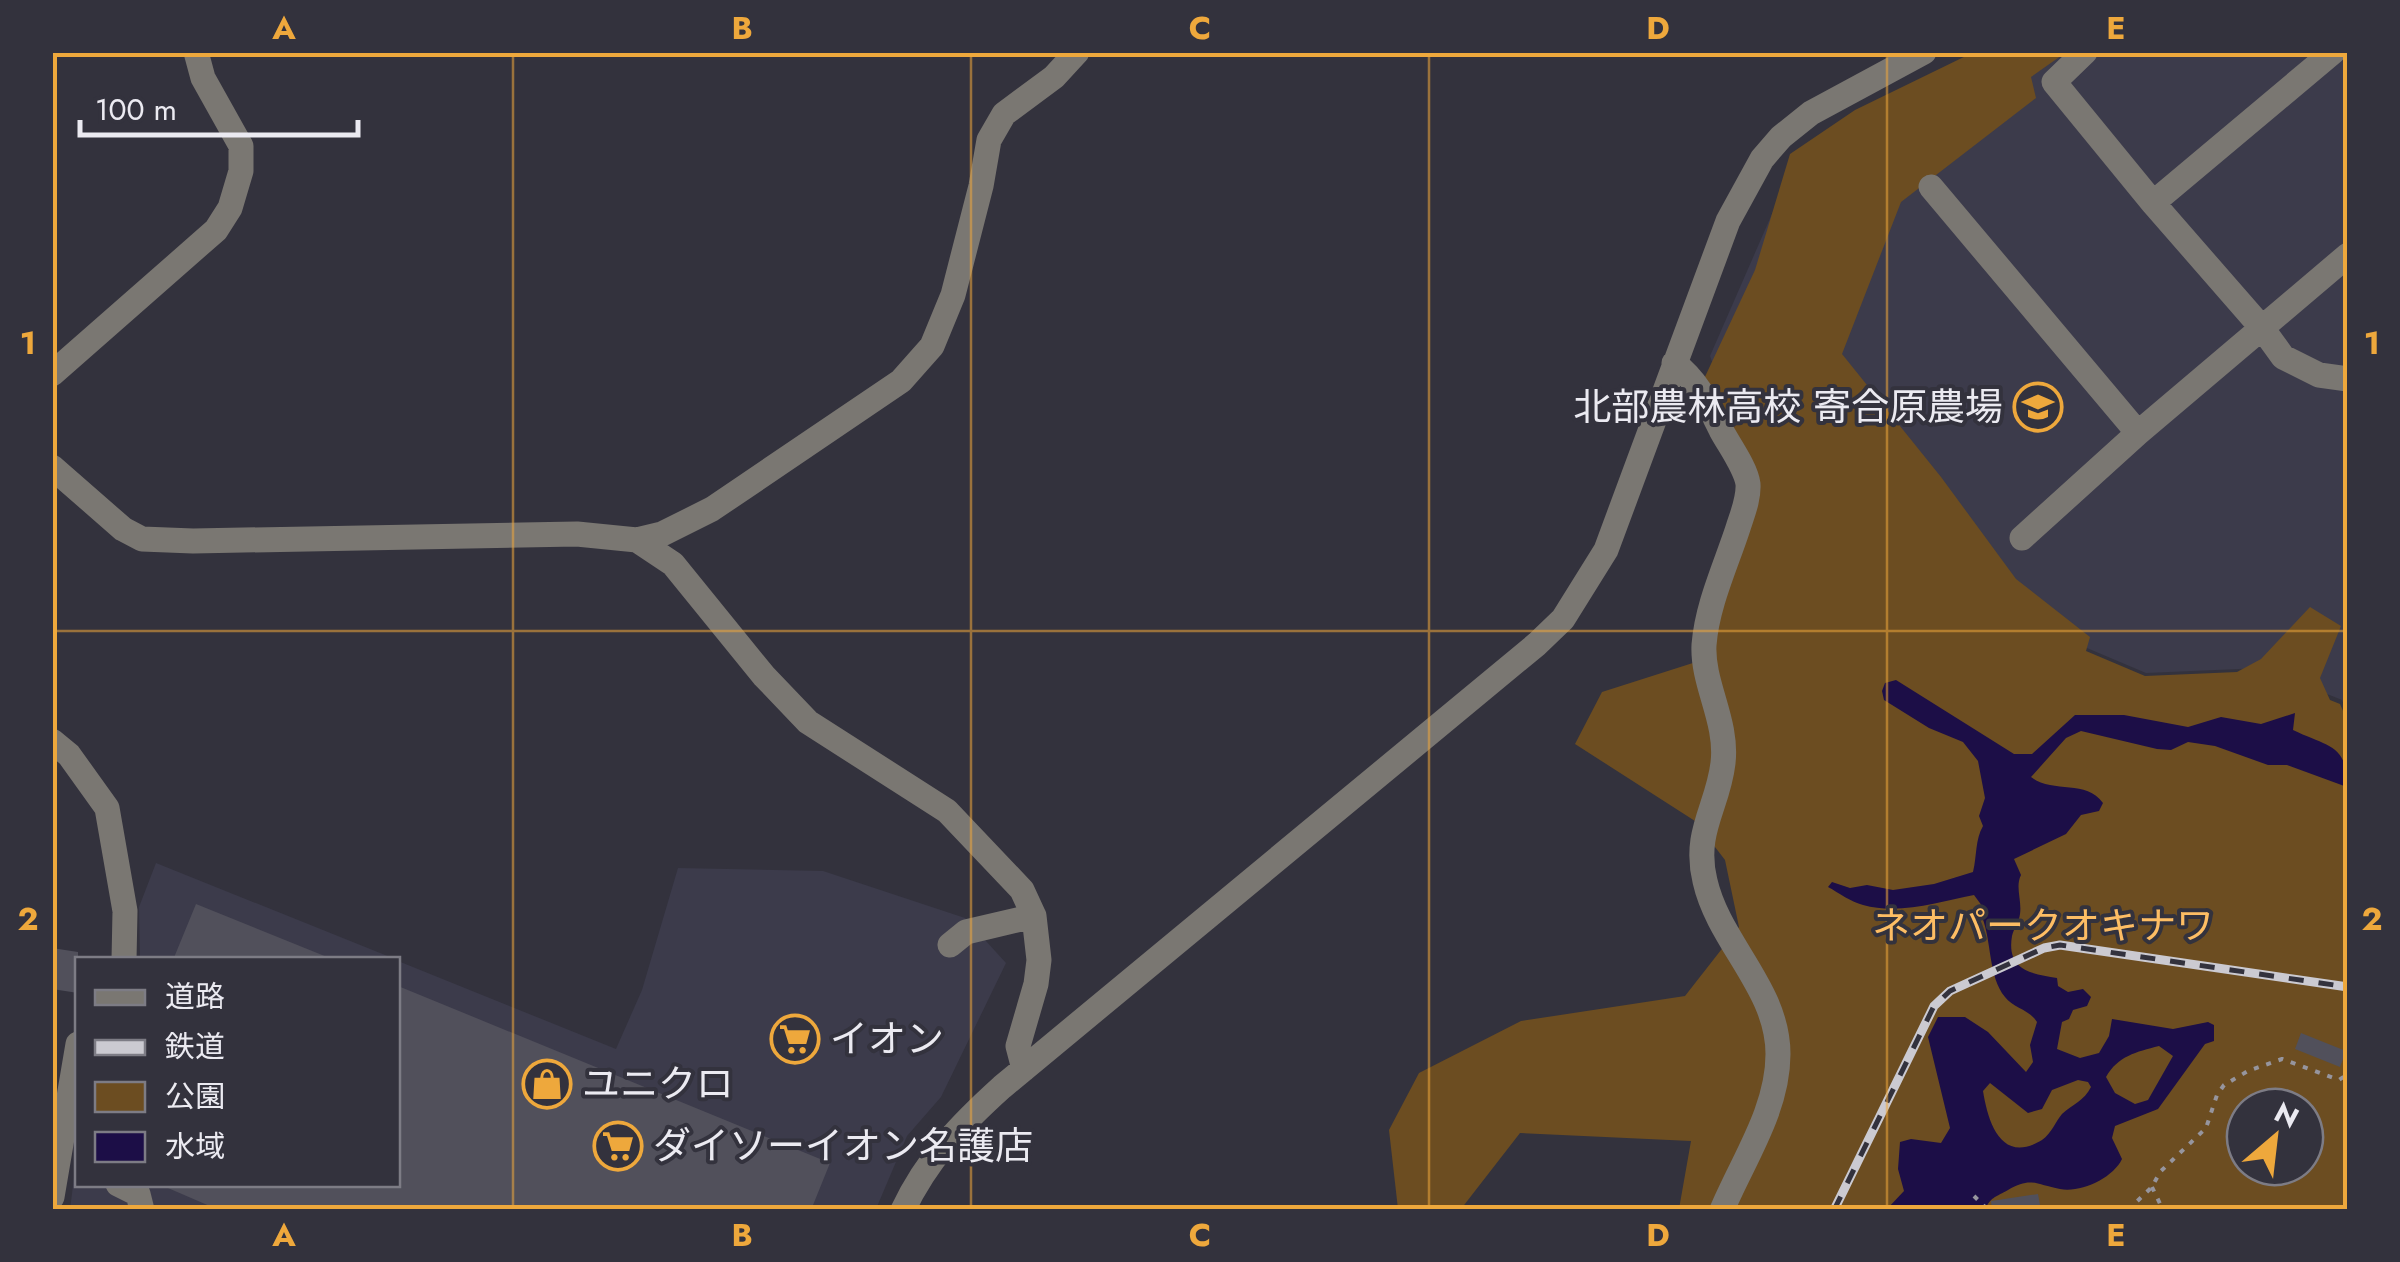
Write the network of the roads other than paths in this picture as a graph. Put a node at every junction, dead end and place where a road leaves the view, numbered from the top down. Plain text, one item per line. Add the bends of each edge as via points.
1 (196, 52) edge
2 (1077, 52) edge
3 (1924, 52) edge
4 (2085, 52) edge
5 (2333, 52) edge
6 (1931, 188) dead end
7 (2152, 203) junction
8 (2348, 255) edge
9 (2262, 328) junction
10 (1674, 364) junction
11 (52, 374) edge
12 (2348, 379) edge
13 (2138, 433) junction
14 (52, 467) edge
15 (2022, 538) dead end
16 (637, 540) junction
17 (52, 741) edge
18 (1034, 916) junction
19 (950, 945) dead end
20 (124, 957) edge
21 (1024, 1069) junction
22 (75, 1083) edge
23 (69, 1161) edge
24 (124, 1187) edge
25 (52, 1198) edge
26 (142, 1210) edge
27 (903, 1210) edge
28 (1722, 1210) edge

1 - 11 street via 241,146 230,208 216,230
2 - 16 street via 1004,114 989,140 953,295 932,346 902,381 712,510
3 - 10 street via 1811,113 1762,159 1728,221
4 - 7 street via 2054,82
5 - 7 street
6 - 13 street
7 - 9 street
8 - 9 street
9 - 12 street via 2283,358
9 - 13 street
10 - 21 street via 1606,550 1563,619
10 - 28 street via 1692,376 1748,482 1704,649 1724,731 1723,766 1701,848 1705,882 1763,993 1778,1055 1768,1112
13 - 15 street
14 - 16 street via 142,539 577,534
16 - 18 street via 673,564 808,722 947,811 1022,890
17 - 20 street via 107,808 125,910
18 - 19 street via 966,932
18 - 21 street via 1036,984 1018,1046
21 - 27 street via 940,1147
22 - 23 street
23 - 25 street
24 - 26 street via 138,1194

